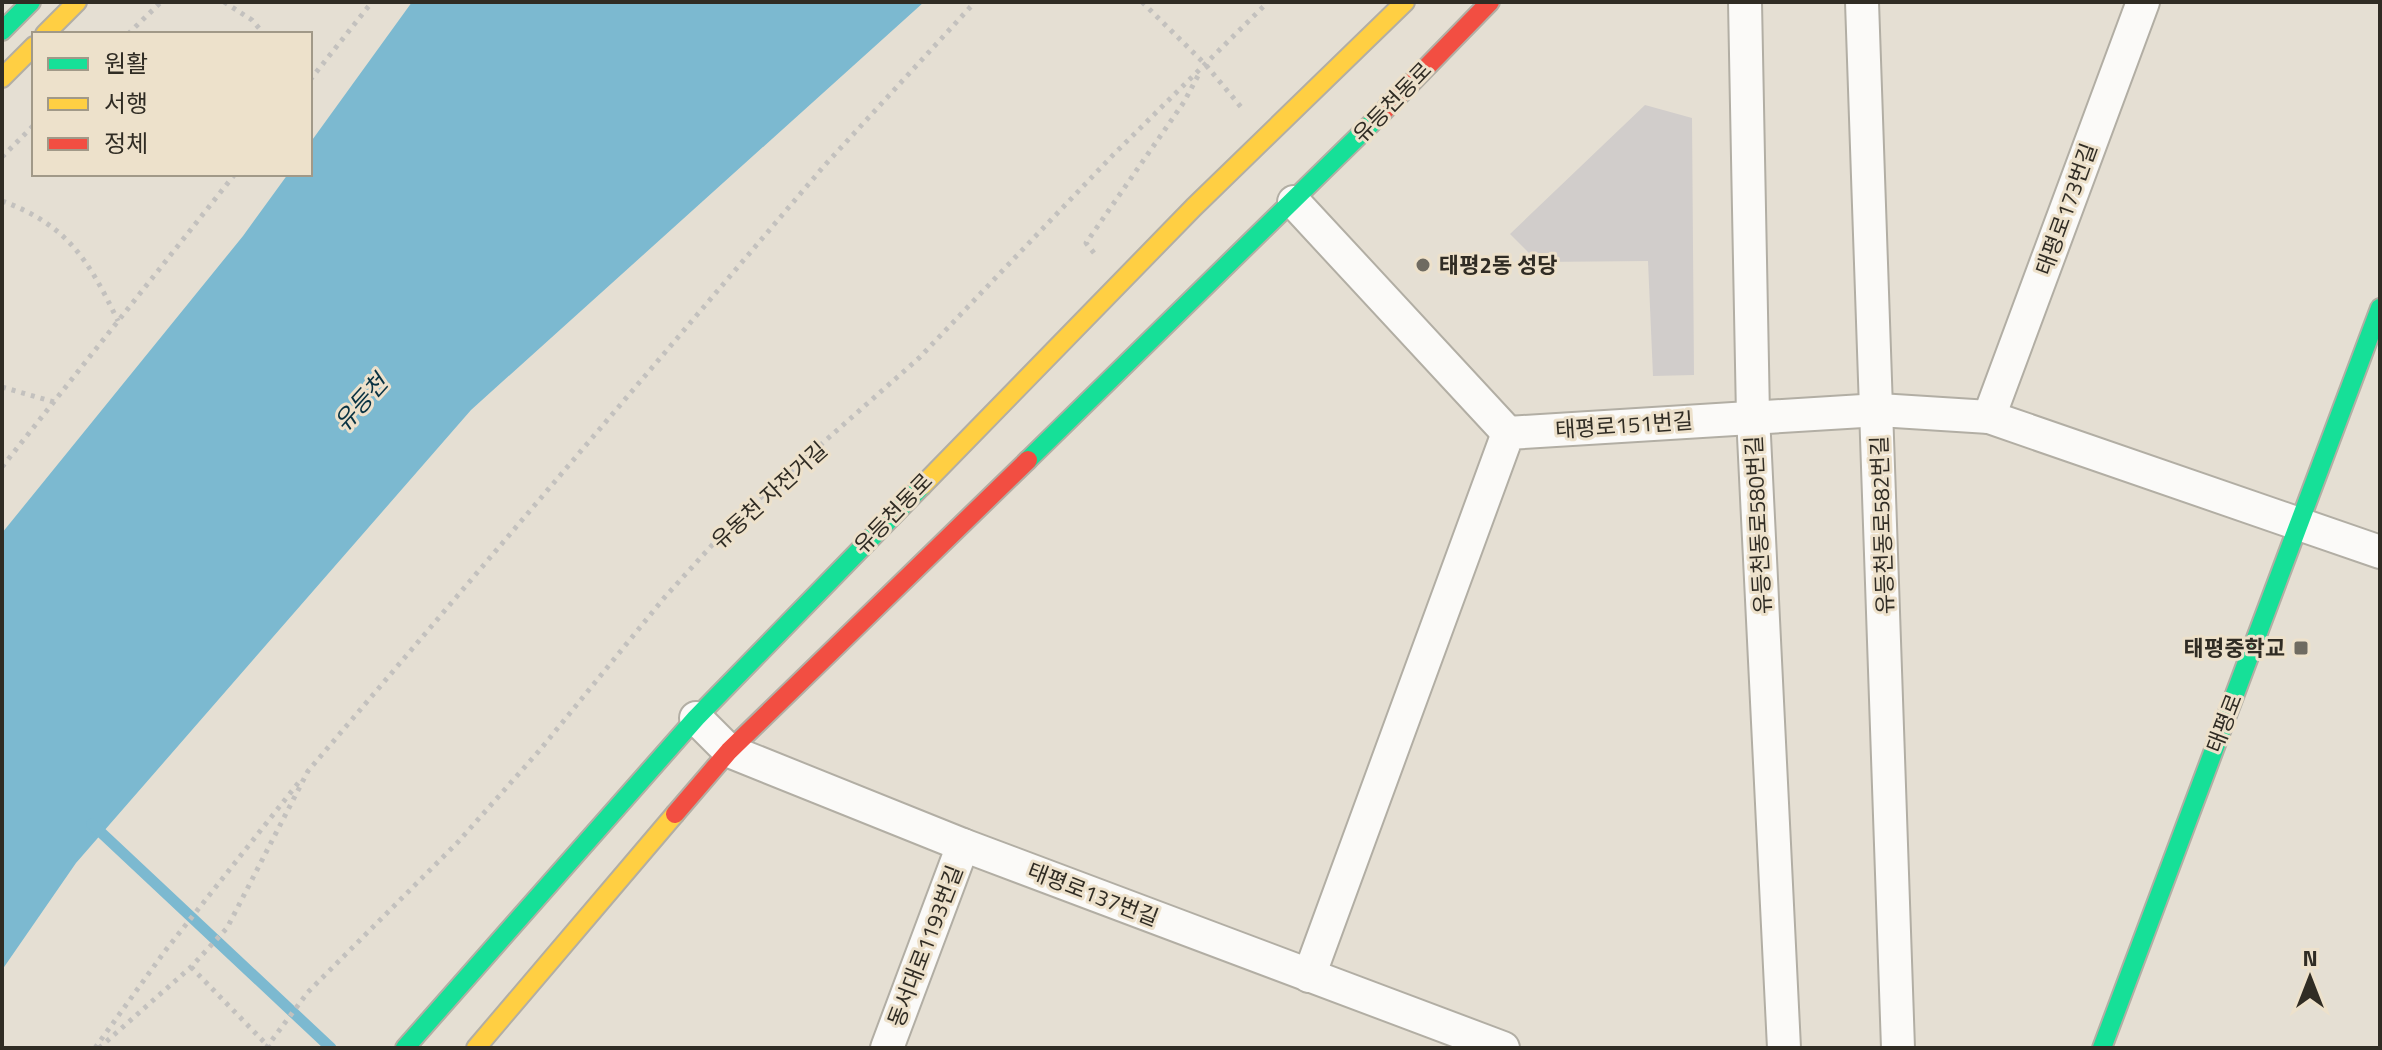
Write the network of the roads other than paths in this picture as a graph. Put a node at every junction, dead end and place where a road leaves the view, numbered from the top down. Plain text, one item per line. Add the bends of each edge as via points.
1 (31, 2) edge
2 (77, 2) edge
3 (1405, 2) edge
4 (1490, 2) edge
5 (1745, 2) edge
6 (1862, 2) edge
7 (2143, 2) edge
8 (2, 31) edge
9 (47, 32) edge
10 (32, 48) edge
11 (2, 78) edge
12 (1294, 202) junction
13 (2380, 308) edge
14 (1879, 410) junction
15 (1753, 416) junction
16 (1989, 417) junction
17 (1508, 433) junction
18 (2298, 526) junction
19 (2380, 552) edge
20 (696, 718) junction
21 (729, 751) junction
22 (963, 845) junction
23 (1309, 976) junction
24 (405, 1048) edge
25 (476, 1048) edge
26 (887, 1048) edge
27 (1503, 1048) edge
28 (1784, 1048) edge
29 (1898, 1048) edge
30 (2102, 1048) edge

1 - 8 main road
2 - 9 main road
3 - 20 main road, 유등천동로 via 1194,207
4 - 12 main road, 유등천동로
5 - 15 street, 유등천동로580번길
6 - 14 street, 유등천동로582번길
7 - 16 street, 태평로173번길
10 - 11 main road
12 - 17 street
12 - 21 main road, 유등천동로
13 - 18 main road, 태평로
14 - 15 street, 태평로151번길
14 - 16 street, 태평로151번길
14 - 29 street, 유등천동로582번길
15 - 17 street, 태평로151번길
15 - 28 street, 유등천동로580번길
16 - 18 street, 태평로151번길
17 - 23 street
18 - 19 street, 태평로151번길
18 - 30 main road, 태평로
20 - 21 street, 태평로137번길
20 - 24 main road, 유등천동로
21 - 22 street, 태평로137번길
21 - 25 main road, 유등천동로
22 - 23 street, 태평로137번길
22 - 26 street, 동서대로1193번길
23 - 27 street, 태평로137번길

